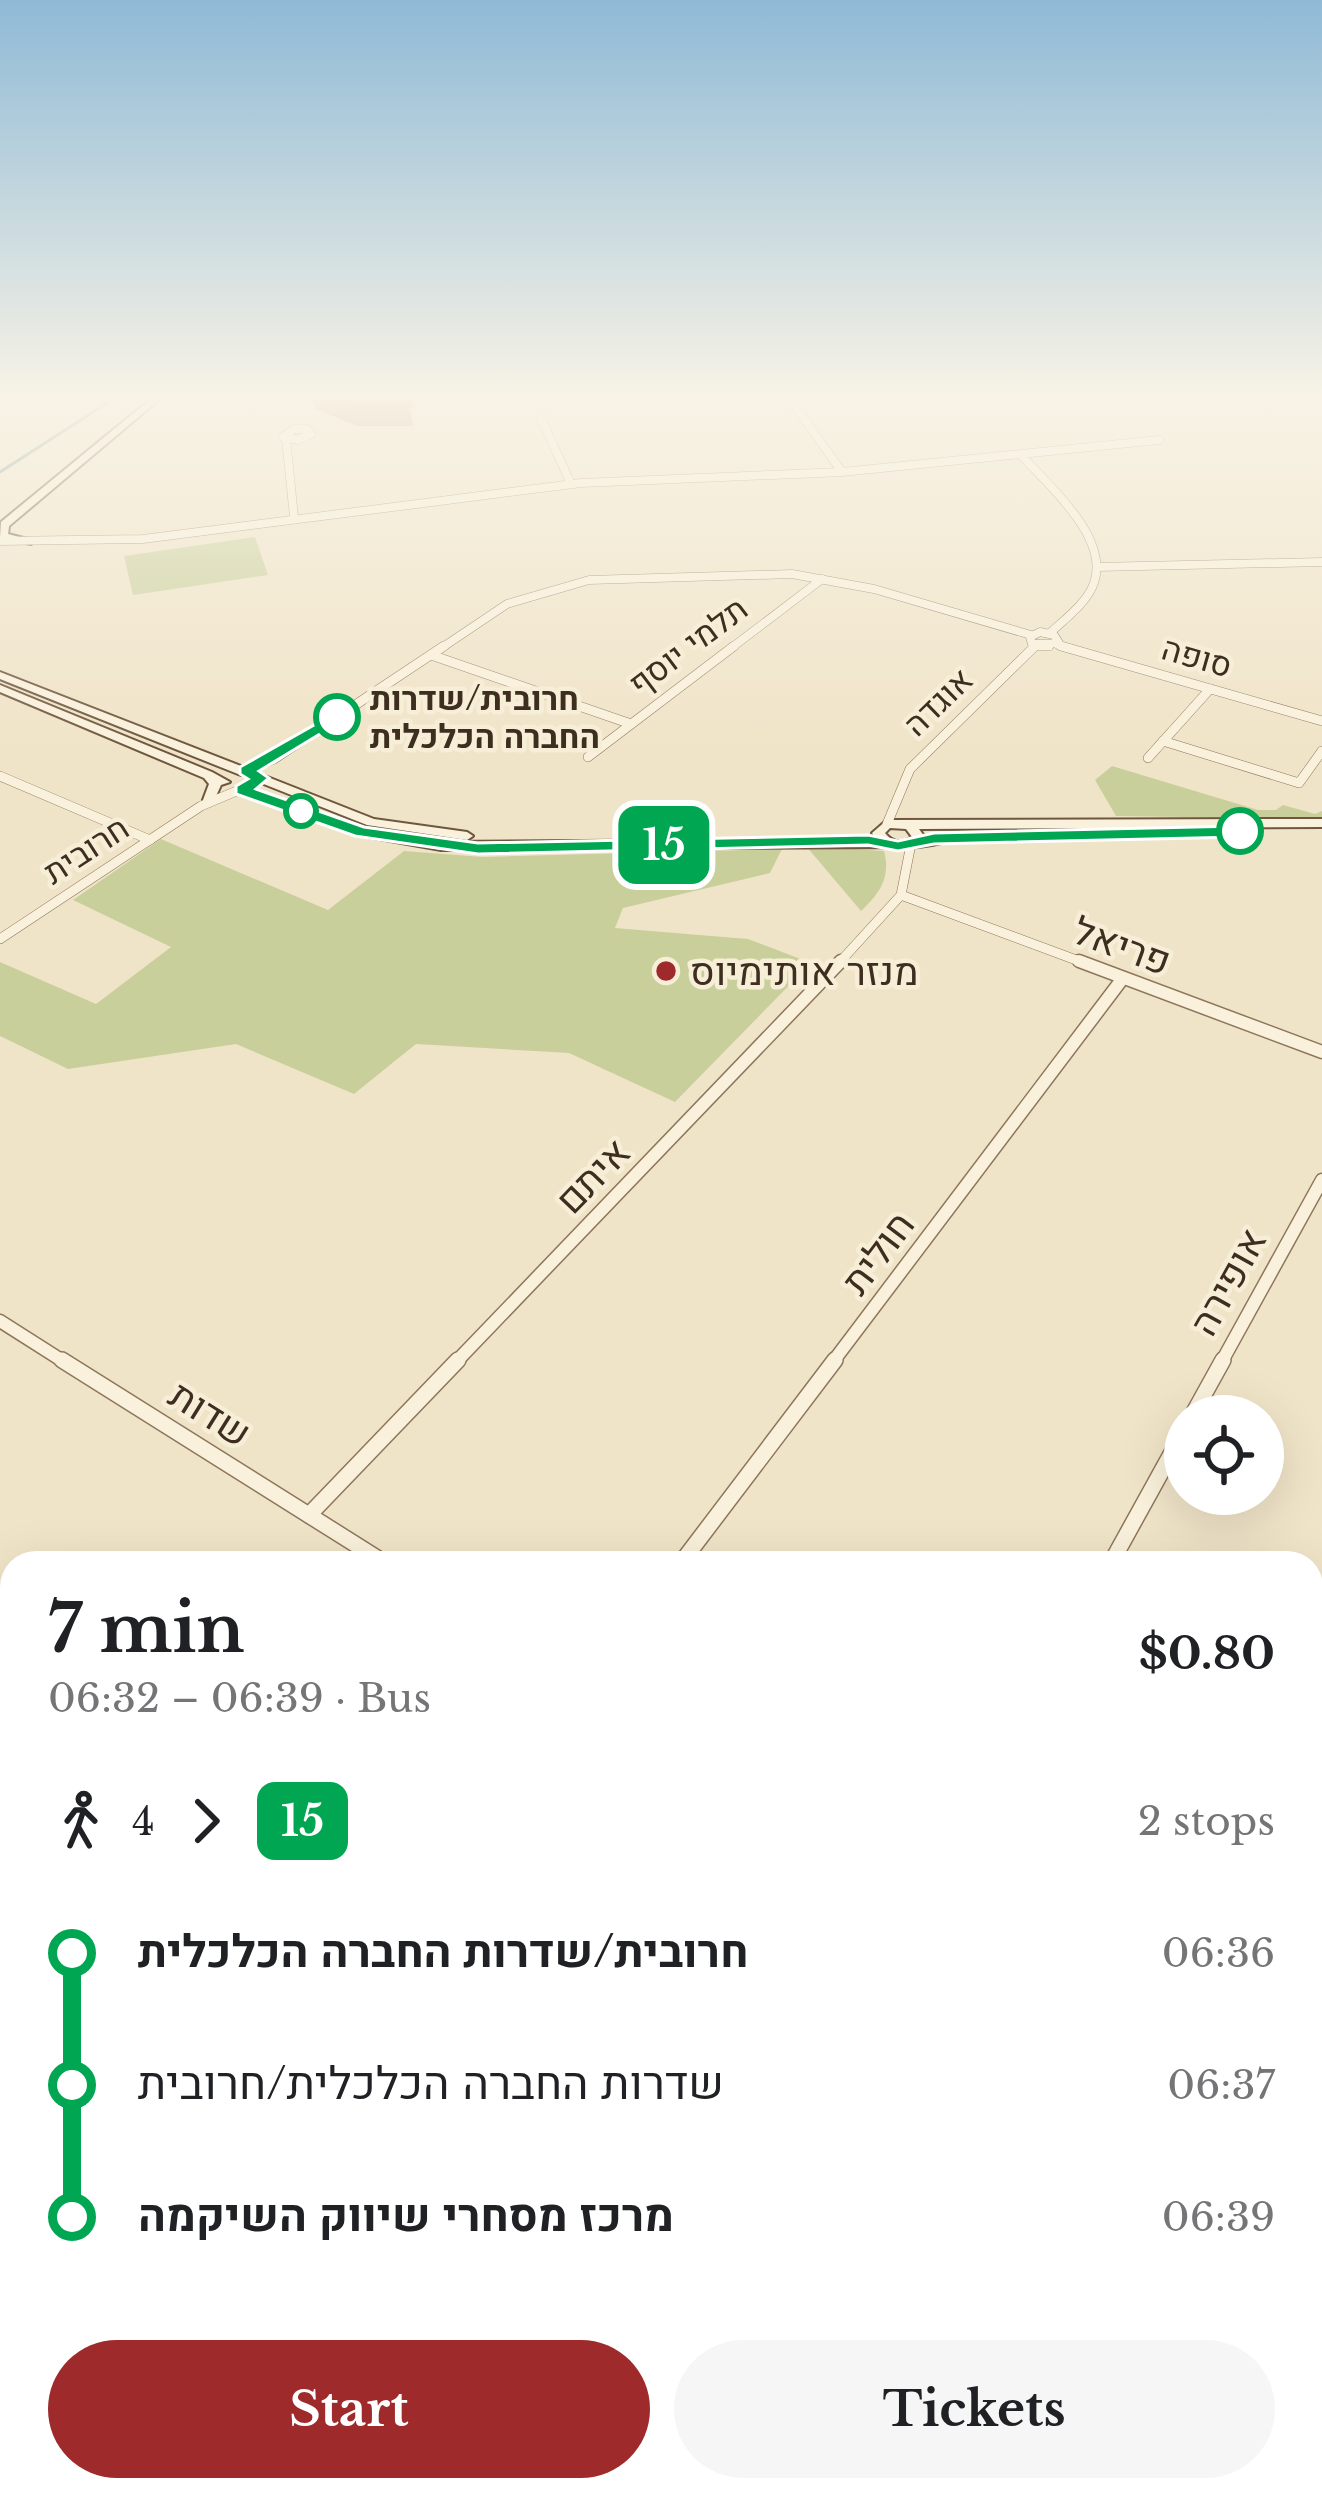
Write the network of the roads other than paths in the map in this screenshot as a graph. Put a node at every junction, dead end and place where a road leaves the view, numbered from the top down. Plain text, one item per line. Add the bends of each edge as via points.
1 (314, 515) edge
2 (1070, 515) edge
3 (294, 517) joint
4 (1, 522) edge
5 (24, 542) junction
6 (0, 544) edge
7 (1322, 562) edge
8 (1096, 567) junction
9 (822, 579) junction
10 (1050, 633) junction
11 (1034, 640) junction
12 (1058, 645) junction
13 (431, 655) junction
14 (0, 675) edge
15 (0, 688) edge
16 (1210, 689) junction
17 (1322, 721) edge
18 (631, 724) junction
19 (1163, 741) junction
20 (1322, 751) edge
21 (588, 757) dead end
22 (1148, 758) dead end
23 (202, 771) junction
24 (252, 774) junction
25 (0, 776) edge
26 (224, 783) junction
27 (241, 790) junction
28 (205, 803) junction
29 (1322, 823) edge
30 (893, 831) junction
31 (1322, 833) edge
32 (150, 840) junction
33 (914, 843) junction
34 (905, 871) junction
35 (901, 895) junction
36 (0, 939) edge
37 (1124, 978) junction
38 (1322, 1052) edge
39 (1322, 1180) edge
40 (0, 1322) edge
41 (1204, 1395) edge
42 (1164, 1467) edge
43 (309, 1515) junction
44 (366, 1551) edge
45 (690, 1551) edge
46 (1118, 1551) edge

1 - 3 street
2 - 8 street
3 - 5 street via 143,539
4 - 5 main road via 2,536
5 - 6 main road
7 - 8 street
8 - 10 street via 1092,588
9 - 11 street
9 - 13 street via 757,573 570,583 508,604
9 - 18 street, תלמי יוסף
10 - 11 street
10 - 12 street
11 - 12 street, סופה
11 - 30 street, אוגדה via 910,769 898,789
12 - 16 street, סופה
13 - 18 street
13 - 24 street
14 - 24 main road
15 - 23 main road
16 - 17 street, סופה
16 - 19 street
18 - 21 street, תלמי יוסף
19 - 20 street via 1299,783
19 - 22 street
23 - 26 main road
23 - 28 main road via 215,784
24 - 26 main road
24 - 27 main road
24 - 30 main road via 355,817 446,835
25 - 32 street
26 - 27 main road
26 - 28 street, חרובית
27 - 28 street, חרובית
27 - 30 main road via 361,832 441,846
28 - 32 street, חרובית
29 - 30 main road
30 - 33 main road
30 - 33 main road via 919,835
30 - 34 street
31 - 33 main road
32 - 36 street, חרובית
33 - 34 street
34 - 35 street
35 - 37 street, פריאל
35 - 43 street, איתם
37 - 38 street, פריאל
37 - 45 street, חולית
39 - 41 street, אופירה
40 - 43 street, שדות
42 - 46 street
43 - 44 street, שדות

